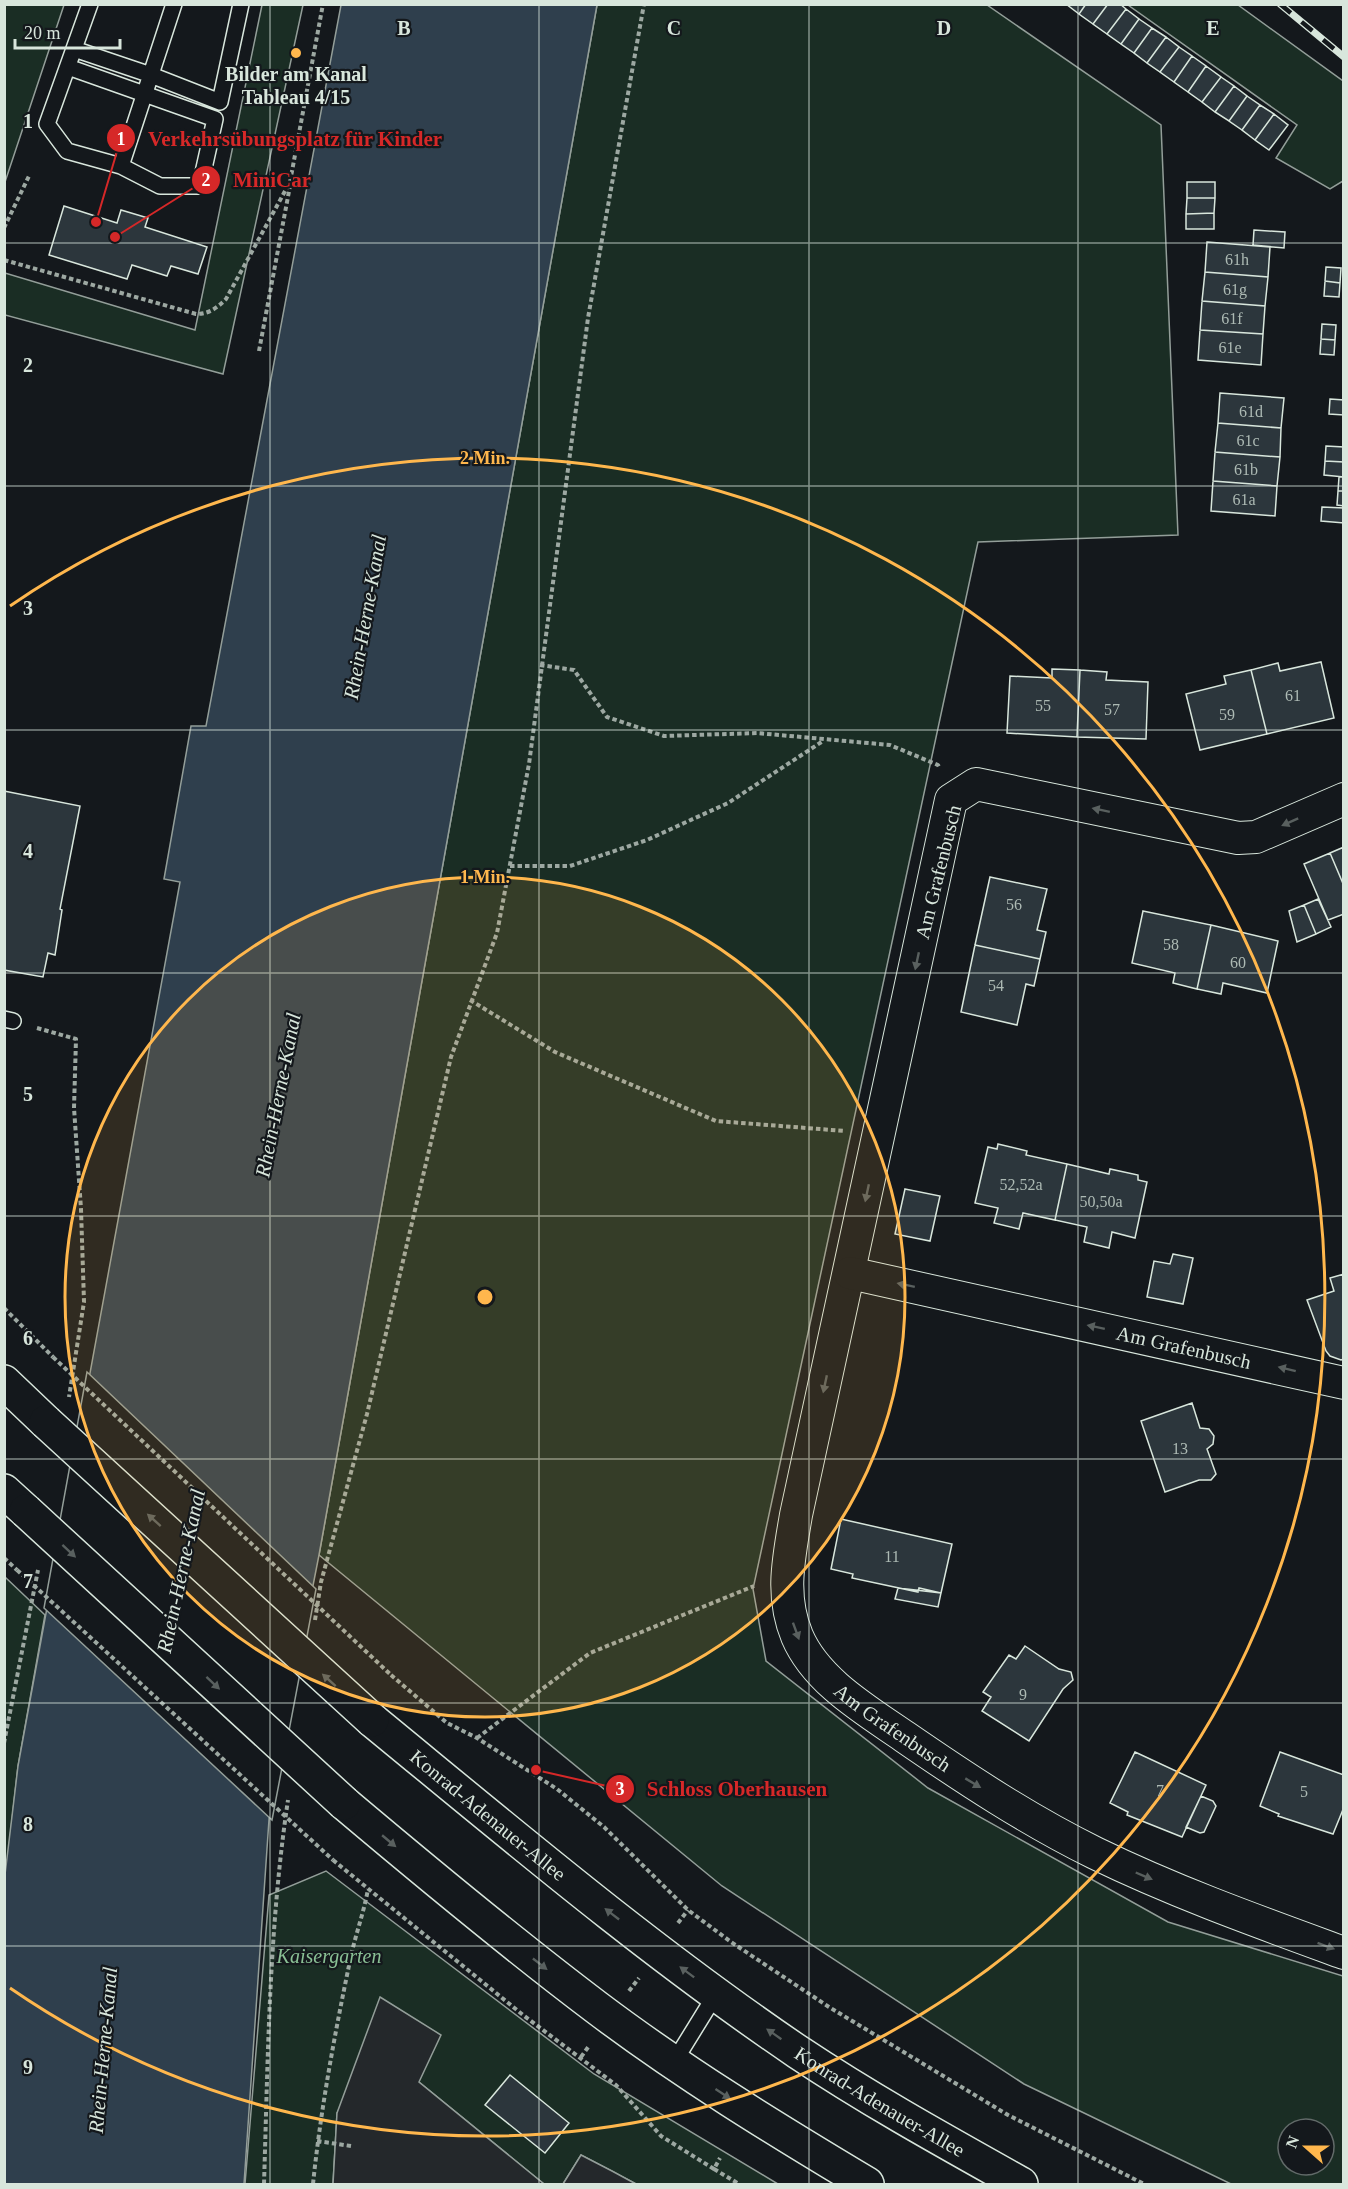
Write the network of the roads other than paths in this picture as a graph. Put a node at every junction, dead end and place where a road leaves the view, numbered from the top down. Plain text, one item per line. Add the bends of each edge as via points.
1 (90, 4) edge
2 (174, 4) edge
3 (241, 4) edge
4 (74, 49) junction
5 (68, 67) junction
6 (151, 75) junction
7 (144, 96) junction
8 (220, 102) junction
9 (214, 119) junction
10 (122, 166) junction
11 (1344, 799) edge
12 (850, 1273) junction
13 (4, 1382) edge
14 (1344, 1383) edge
15 (15, 1501) edge
16 (1344, 1953) edge
17 (716, 1994) junction
18 (674, 2062) junction
19 (867, 2184) edge
20 (1021, 2184) edge

1 - 4 lane
2 - 6 lane
3 - 8 lane
4 - 5 lane
4 - 6 lane
5 - 7 lane
5 - 10 lane via 47,124 67,151
6 - 7 lane
6 - 8 lane
7 - 9 lane
7 - 10 lane
8 - 9 lane
9 - 10 lane via 200,186 160,186
11 -> 12 street, Am Grafenbusch via 1256,837 1238,838 976,784 951,800
14 -> 12 street, Am Grafenbusch
12 -> 16 street, Am Grafenbusch via 786,1574 787,1599 797,1635 821,1674 960,1776 1055,1832 1220,1908
17 -> 13 main road, Konrad-Adenauer-Allee, bridge via 372,1720 57,1412
15 -> 18 main road, bridge via 344,1803 473,1912
17 - 18 lane
20 -> 17 main road, Konrad-Adenauer-Allee via 810,2059
18 -> 19 main road

